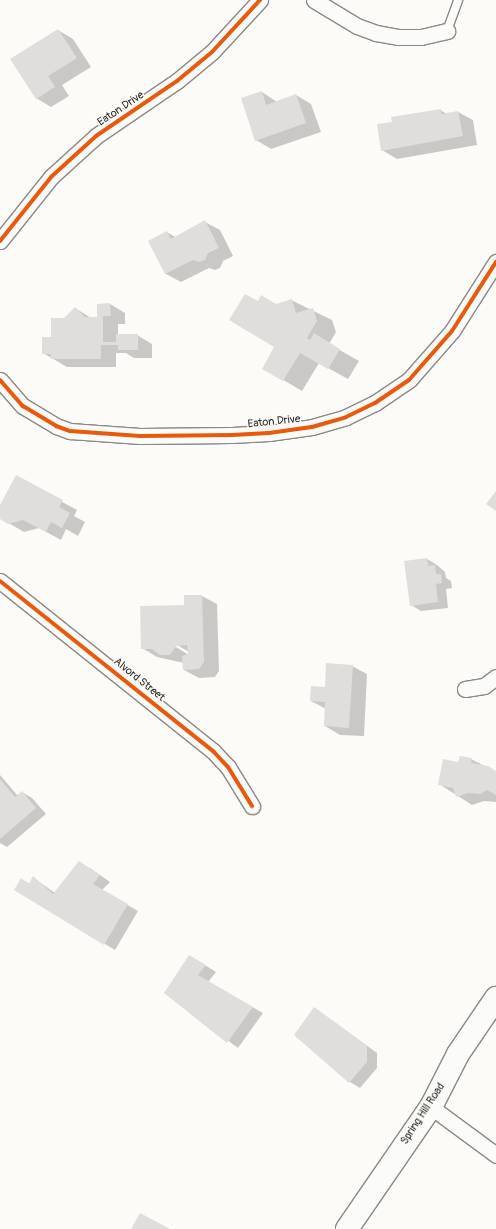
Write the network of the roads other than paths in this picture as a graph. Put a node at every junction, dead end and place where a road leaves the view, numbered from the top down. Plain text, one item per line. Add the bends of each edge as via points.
1 (260, 0) edge
2 (314, 0) edge
3 (458, 0) edge
4 (447, 31) joint
5 (0, 241) edge
6 (496, 262) edge
7 (0, 380) edge
8 (0, 582) edge
9 (496, 677) edge
10 (465, 689) dead end
11 (252, 806) dead end
12 (496, 998) edge
13 (431, 1107) junction
14 (496, 1156) edge
15 (347, 1229) edge

1 - 5 street, Eaton Drive via 212,52 177,81 96,136 51,177
2 - 4 street via 357,26 376,33 398,37 421,37
3 - 4 lane
6 - 7 street, Eaton Drive via 452,331 409,380 375,403 346,417 312,427 232,435 140,436 70,431 56,426 23,406
8 - 11 street, Alvord Street via 212,751 228,767
9 - 10 street via 484,686
12 - 13 main road, Spring Hill Road via 458,1054
13 - 14 street
13 - 15 main road, Spring Hill Road

